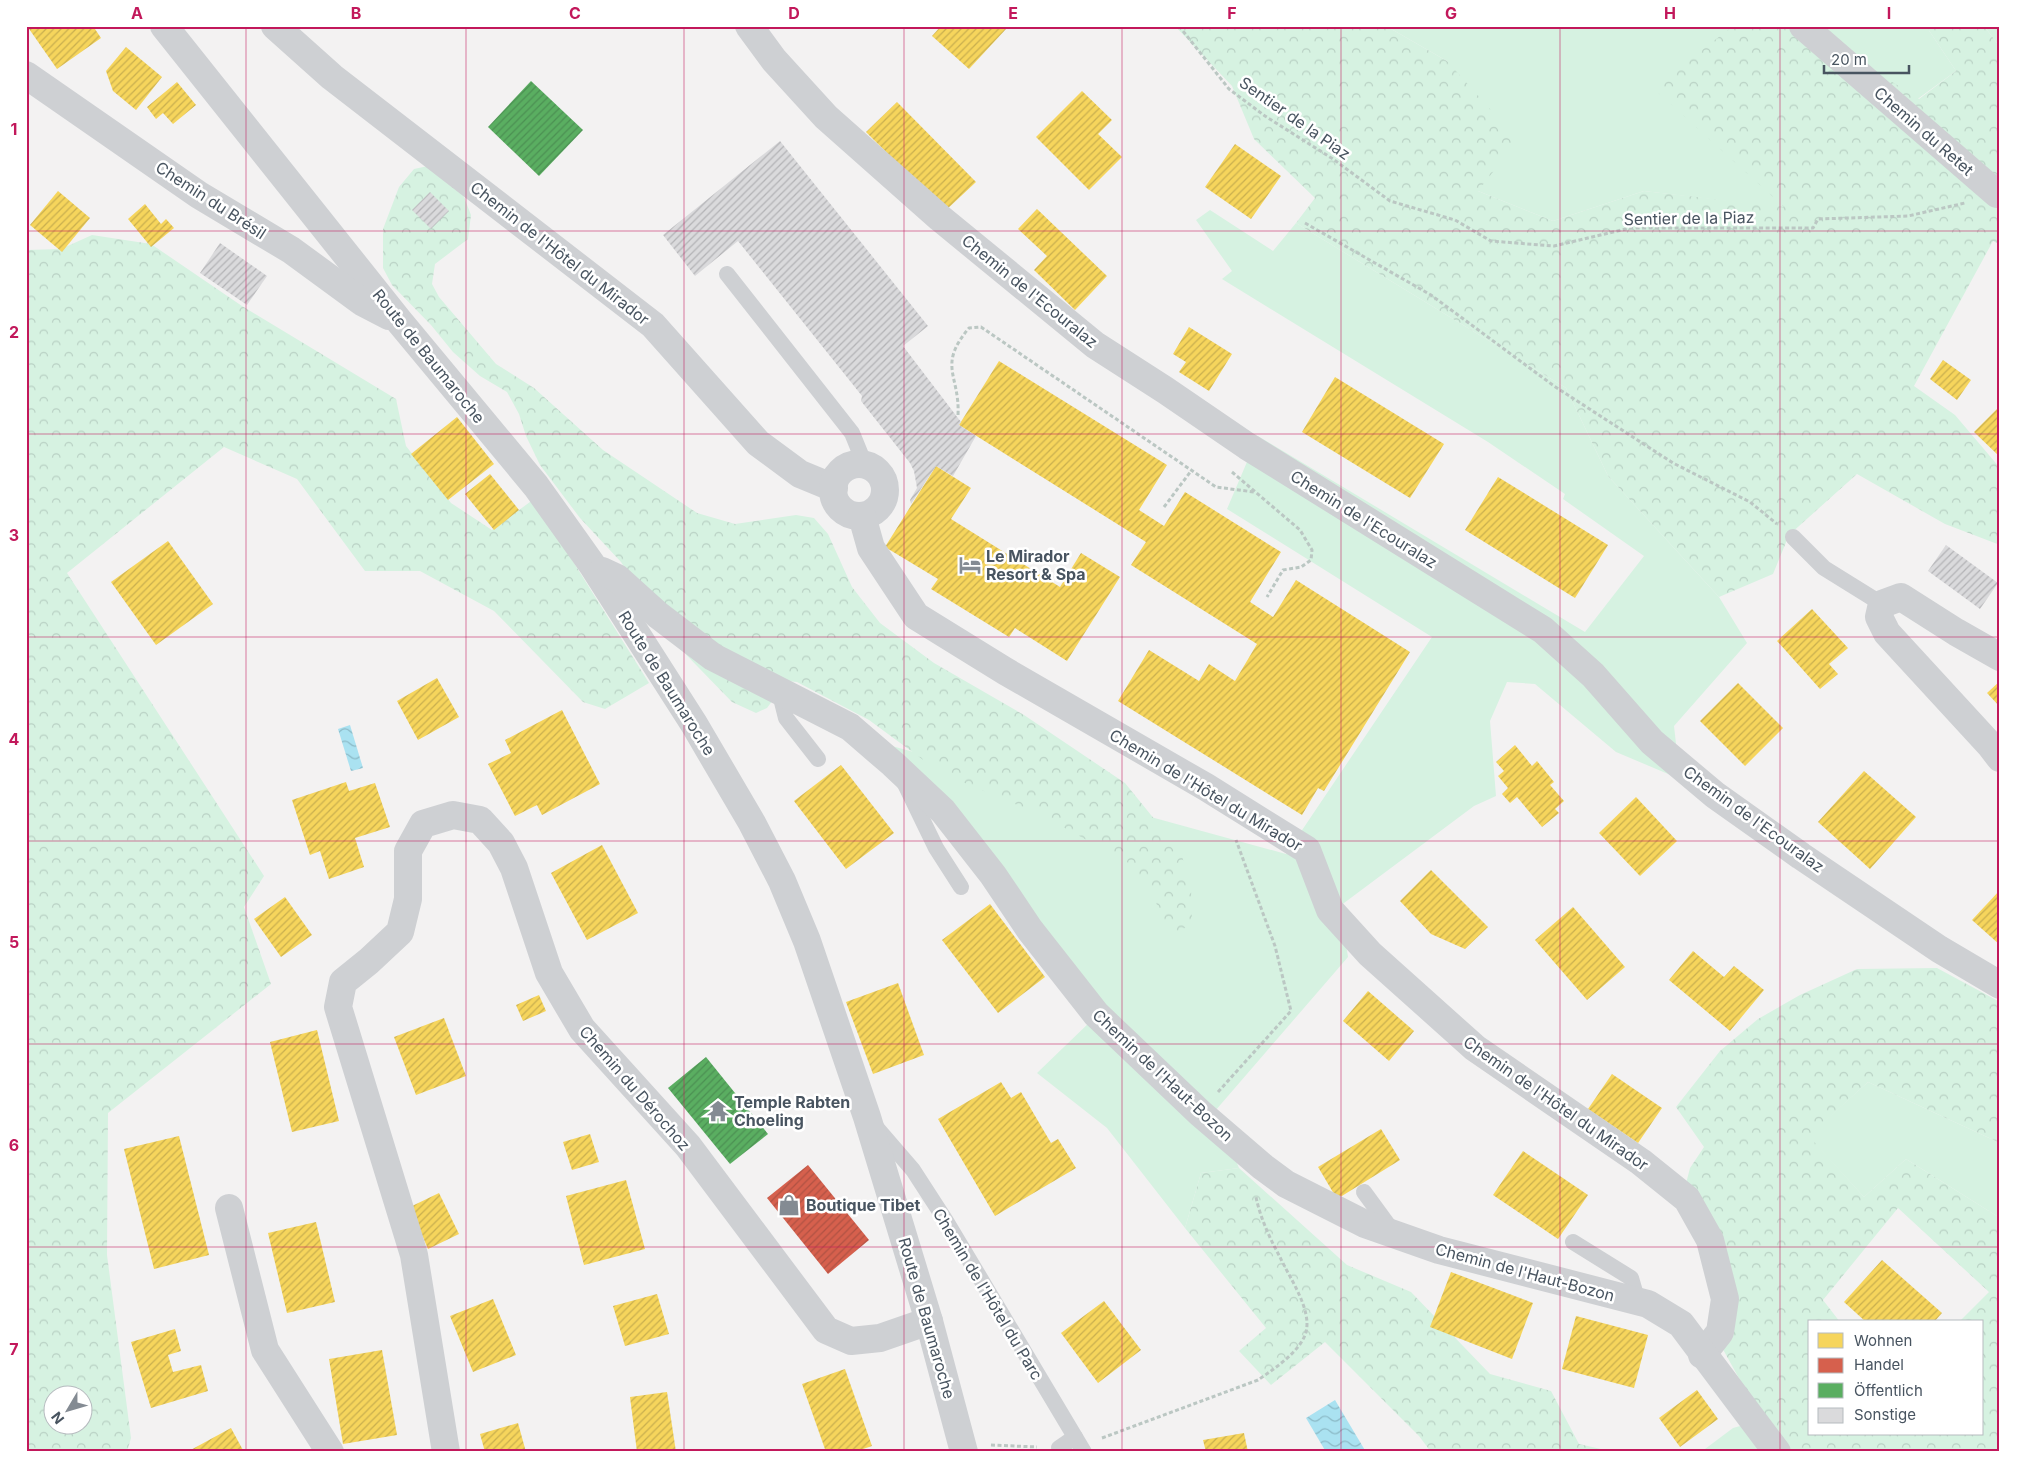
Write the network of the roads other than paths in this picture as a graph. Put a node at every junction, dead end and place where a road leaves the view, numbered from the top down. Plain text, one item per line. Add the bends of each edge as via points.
1 (164, 26) edge
2 (275, 26) edge
3 (749, 26) edge
4 (1803, 26) edge
5 (26, 75) edge
6 (1998, 194) edge
7 (727, 274) dead end
8 (399, 321) junction
9 (865, 465) junction
10 (834, 488) junction
11 (862, 516) junction
12 (1792, 537) road end
13 (593, 566) junction
14 (1882, 604) junction
15 (2000, 657) edge
16 (779, 690) junction
17 (2000, 758) edge
18 (818, 759) dead end
19 (898, 769) junction
20 (960, 887) dead end
21 (2000, 985) edge
22 (868, 1117) junction
23 (1364, 1192) dead end
24 (229, 1208) dead end
25 (1396, 1235) junction
26 (1573, 1242) dead end
27 (1638, 1302) junction
28 (929, 1322) junction
29 (1702, 1355) junction
30 (1075, 1437) junction
31 (974, 1448) edge
32 (1060, 1450) edge
33 (330, 1452) edge
34 (446, 1452) edge
35 (1084, 1452) edge
36 (1777, 1452) edge

1 - 8 street, Route de Baumaroche
2 - 10 street, Chemin de l'Hôtel du Mirador via 332,77 653,326 758,444 800,474
3 - 21 street, Chemin de l'Ecouralaz via 774,60 826,117 940,218 1095,345 1247,446 1543,630 1593,675 1652,742 1715,795 1939,949
4 - 6 street, Chemin du Retet
5 - 8 street, Chemin du Brésil via 199,195 292,250 362,302
7 - 9 lane via 852,433
8 - 13 street, Route de Baumaroche via 536,486
9 - 10 street via 848,467 836,479
9 - 11 street via 879,473 886,488 882,504
10 - 11 street via 834,496 841,508 854,516
11 - 29 street, Chemin de l'Hôtel du Mirador via 871,548 916,616 1307,850 1330,910 1370,954 1475,1048 1641,1162 1687,1199 1710,1240 1725,1299 1720,1332
12 - 14 lane via 1824,568
13 - 16 street, Chemin de l'Haut-Bozon via 617,578 658,615 713,657
13 - 22 street, Route de Baumaroche via 694,724 782,881 807,940
14 - 15 street via 1901,597
14 - 17 street via 1878,617 1887,633
16 - 18 lane via 786,718
16 - 19 street, Chemin de l'Haut-Bozon via 850,728
19 - 20 lane
19 - 25 street, Chemin de l'Haut-Bozon via 954,825 1096,1014 1200,1113 1286,1184 1365,1224
22 - 28 street, Route de Baumaroche
22 - 30 lane, Chemin de l'Hôtel du Parc via 913,1170 946,1221
23 - 25 lane
24 - 33 street via 265,1350
25 - 27 street, Chemin de l'Haut-Bozon via 1439,1250
26 - 27 lane via 1631,1278
27 - 29 street, Chemin de l'Haut-Bozon via 1648,1304 1681,1324
28 - 31 street, Route de Baumaroche
28 - 34 street, Chemin du Dérochoz via 880,1338 850,1341 826,1330 688,1146 582,1029 549,973 514,868 501,843 480,820 452,815 423,824 408,851 408,899 400,932 343,982 338,1007 414,1255
29 - 36 street, Chemin de l'Haut-Bozon
30 - 32 lane
30 - 35 lane, Chemin de l'Hôtel du Parc

